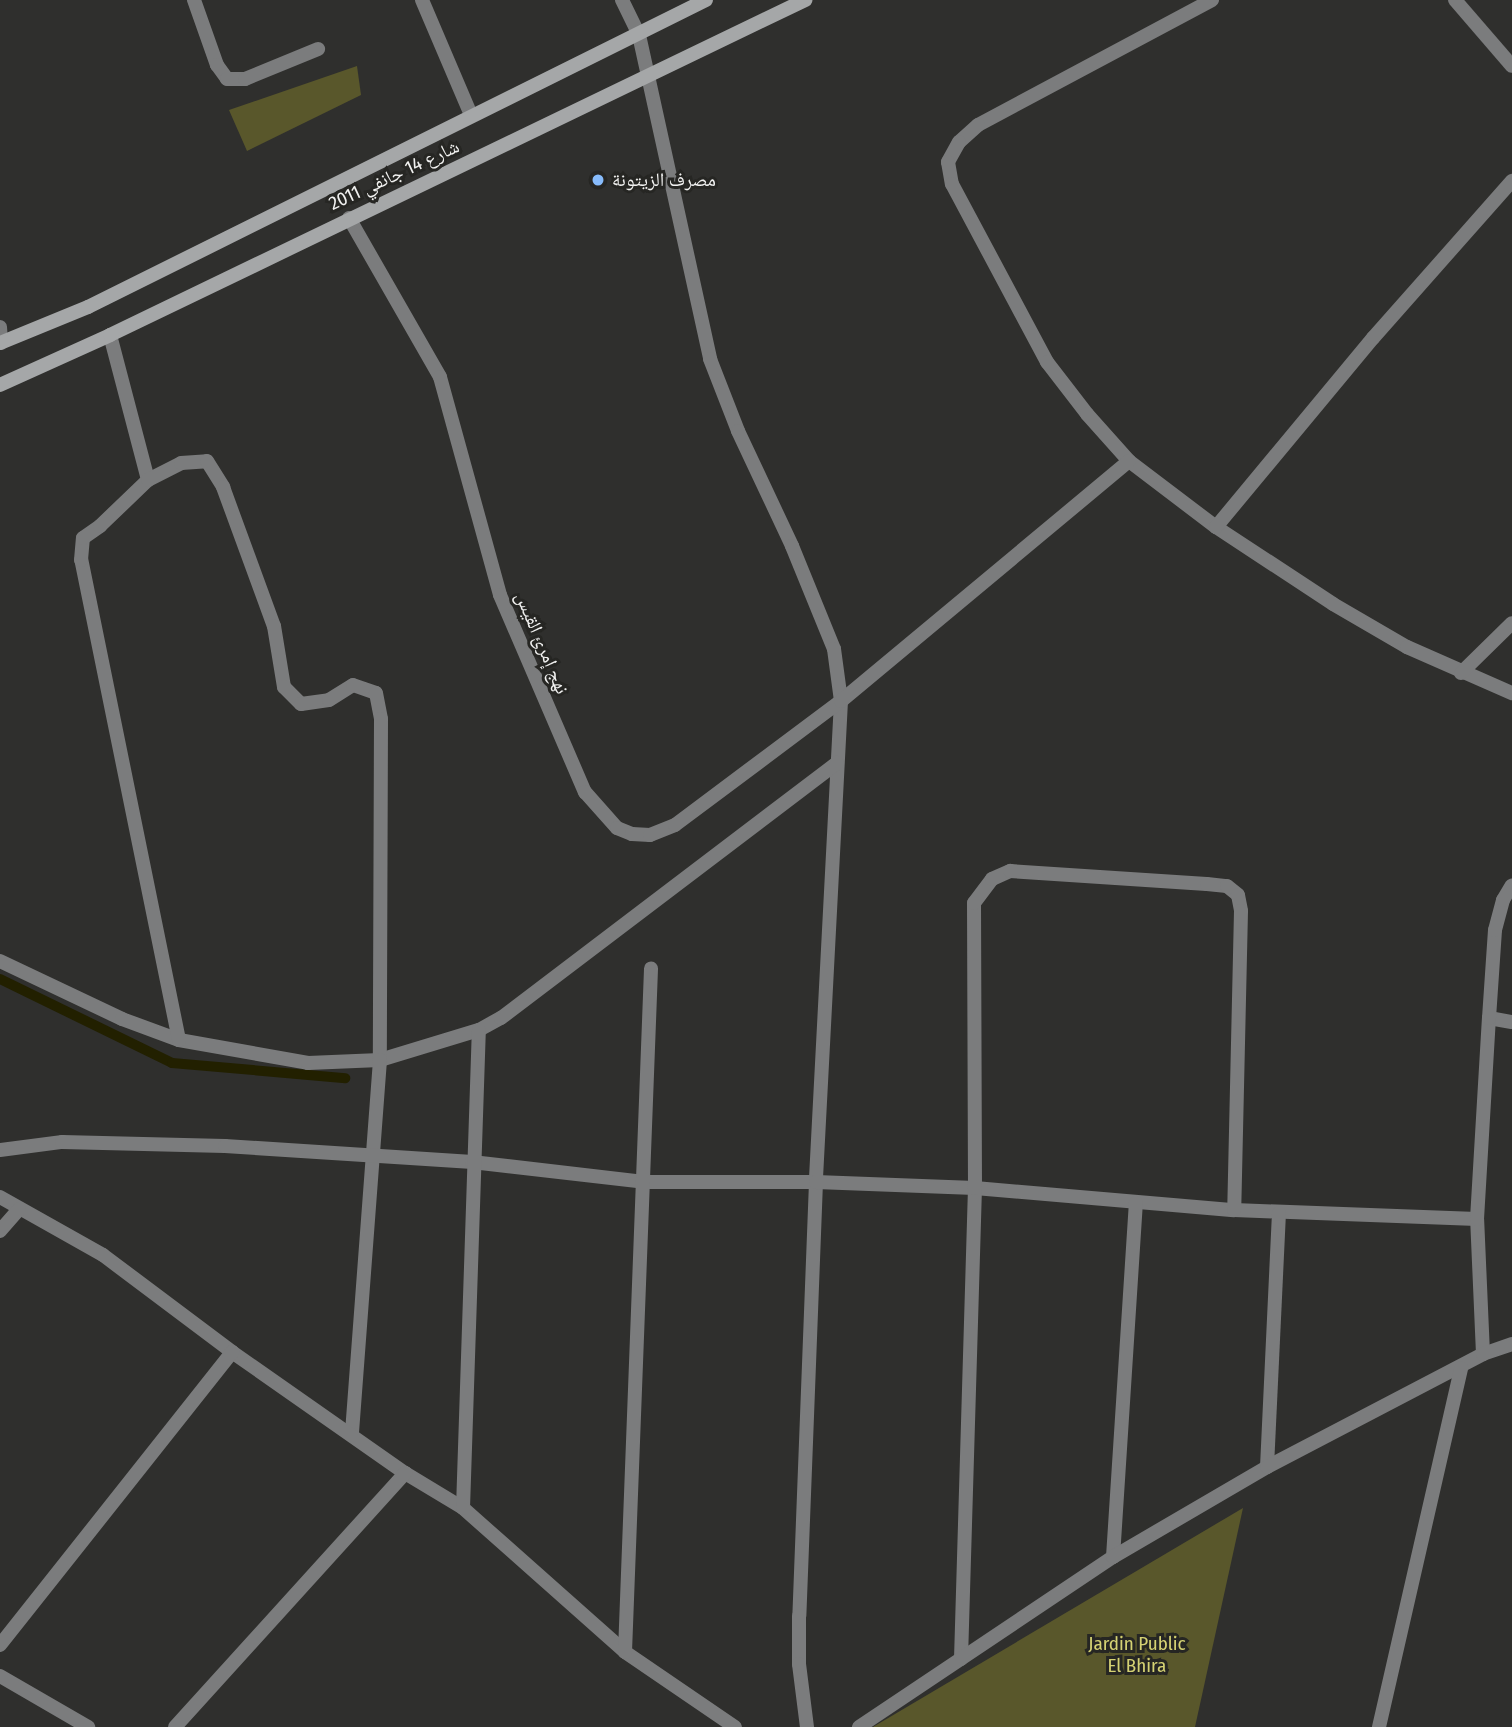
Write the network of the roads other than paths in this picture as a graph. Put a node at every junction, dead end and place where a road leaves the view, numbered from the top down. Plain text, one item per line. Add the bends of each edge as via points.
1 (194, 0) edge
2 (422, 0) edge
3 (622, 0) edge
4 (706, 0) edge
5 (805, 0) edge
6 (1212, 0) edge
7 (1455, 0) edge
8 (639, 35) junction
9 (318, 49) dead end
10 (1512, 66) edge
11 (649, 76) junction
12 (471, 115) junction
13 (1512, 181) edge
14 (349, 218) junction
15 (0, 327) edge
16 (110, 335) junction
17 (0, 343) edge
18 (0, 385) edge
19 (1129, 461) junction
20 (148, 480) junction
21 (1216, 527) junction
22 (1512, 623) edge
23 (1461, 673) junction
24 (1512, 693) edge
25 (841, 701) junction
26 (837, 763) junction
27 (1512, 885) edge
28 (0, 961) edge
29 (651, 968) dead end
30 (1489, 1018) junction
31 (1512, 1022) edge
32 (479, 1030) junction
33 (179, 1040) junction
34 (380, 1060) junction
35 (0, 1150) edge
36 (371, 1156) junction
37 (472, 1162) junction
38 (644, 1182) junction
39 (816, 1182) junction
40 (975, 1188) junction
41 (0, 1197) edge
42 (1136, 1203) junction
43 (19, 1209) junction
44 (1234, 1210) junction
45 (1279, 1213) junction
46 (1477, 1219) junction
47 (0, 1231) edge
48 (1512, 1344) edge
49 (232, 1352) junction
50 (1483, 1354) junction
51 (1461, 1368) junction
52 (352, 1436) junction
53 (1266, 1467) junction
54 (405, 1473) junction
55 (463, 1508) junction
56 (1114, 1557) junction
57 (0, 1645) edge
58 (625, 1652) junction
59 (961, 1659) junction
60 (0, 1676) edge
61 (88, 1727) edge
62 (175, 1727) edge
63 (735, 1727) edge
64 (807, 1727) edge
65 (859, 1727) edge
66 (1379, 1727) edge

1 - 9 street via 216,65 227,79 245,79
2 - 12 street
3 - 8 street
4 - 8 main road, شارع 14 جانفي 2011
5 - 11 main road, شارع 14 جانفي 2011
6 - 19 street via 978,125 959,142 948,162 965,214 1047,362
7 - 10 street
8 - 11 street
8 - 12 main road, شارع 14 جانفي 2011
11 - 14 main road, شارع 14 جانفي 2011
11 - 25 street via 709,359 831,639
12 - 17 main road, شارع 14 جانفي 2011 via 88,307
13 - 21 street via 1373,338
14 - 16 main road, شارع 14 جانفي 2011
14 - 25 street, نهج إمرئ القيس via 440,377 500,595 585,792 617,828 650,835 675,825
15 - 17 street
16 - 18 main road, شارع 14 جانفي 2011
16 - 20 street
19 - 21 street
19 - 25 street, نهج إمرئ القيس
20 - 33 street via 83,538 81,560
20 - 34 street via 181,463 207,461 223,487 274,626 284,687 301,704 328,700 353,685 376,693 381,719
21 - 23 street via 1333,604
22 - 23 street
23 - 24 street
25 - 26 street
26 - 32 street via 509,1012
26 - 39 street
27 - 30 street via 1495,930
28 - 33 street via 122,1019
29 - 38 street
30 - 31 street
30 - 46 street
32 - 34 street
32 - 37 street
33 - 34 street via 308,1063
34 - 36 street
35 - 36 street via 62,1142
36 - 37 street
36 - 52 street
37 - 38 street
37 - 55 street
38 - 39 street
38 - 58 street
39 - 40 street
39 - 64 street via 799,1616
40 - 42 street
40 - 44 street via 974,903 984,887 999,874 1010,872 1207,884 1227,886 1238,895 1241,911
40 - 59 street
41 - 43 street
42 - 44 street
42 - 56 street
43 - 47 street
43 - 49 street via 103,1255
44 - 45 street
45 - 46 street
45 - 53 street
46 - 50 street
48 - 50 street
49 - 52 street
49 - 57 street
50 - 51 street
51 - 53 street
51 - 66 street
52 - 54 street
53 - 56 street
54 - 55 street
54 - 62 street
55 - 58 street
56 - 59 street
58 - 63 street
59 - 65 street
60 - 61 street

